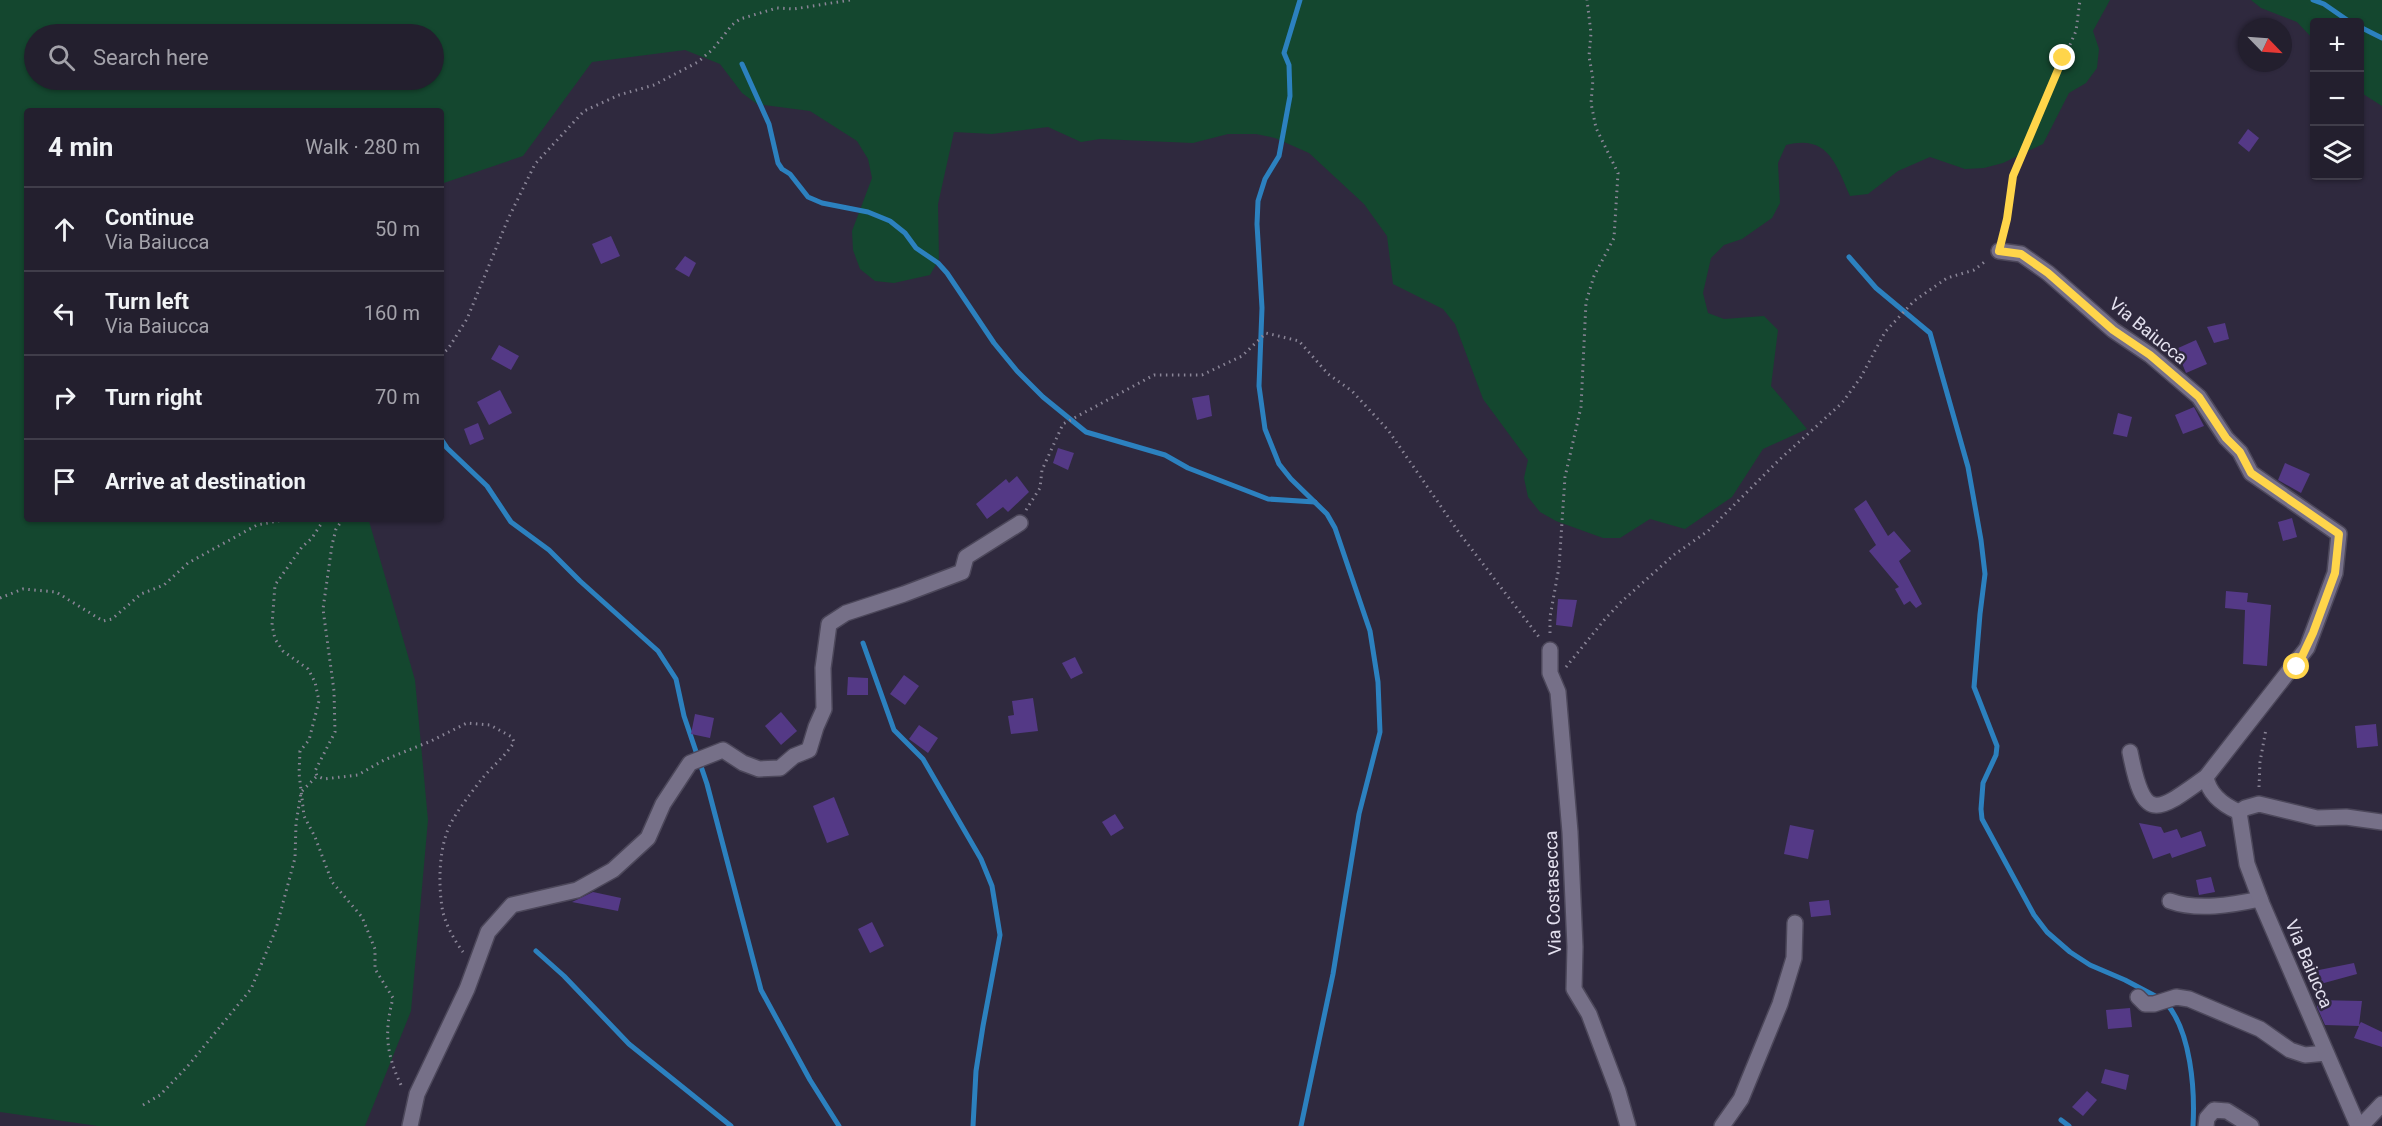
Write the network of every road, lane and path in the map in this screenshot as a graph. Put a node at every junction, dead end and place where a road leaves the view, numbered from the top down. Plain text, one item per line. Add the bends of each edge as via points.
1 (850, 0) edge
2 (1587, 0) edge
3 (2080, 0) edge
4 (1999, 251) junction
5 (444, 353) edge
6 (272, 522) edge
7 (321, 522) edge
8 (341, 522) edge
9 (1020, 523) joint
10 (0, 598) edge
11 (1550, 650) junction
12 (1550, 673) junction
13 (2268, 723) dead end
14 (2130, 752) dead end
15 (317, 776) junction
16 (2205, 777) junction
17 (301, 792) junction
18 (2259, 804) junction
19 (2239, 812) junction
20 (2382, 822) edge
21 (2260, 899) junction
22 (2169, 901) dead end
23 (1795, 923) dead end
24 (475, 968) junction
25 (2138, 997) dead end
26 (2326, 1053) junction
27 (404, 1091) dead end
28 (2382, 1104) edge
29 (143, 1105) dead end
30 (410, 1126) edge
31 (1628, 1126) edge
32 (1722, 1126) edge
33 (2206, 1126) edge
34 (2251, 1126) edge
35 (2360, 1126) edge

1 - 5 path via 777,8 740,19 698,62 654,85 584,111 535,164 467,319
2 - 11 path via 1591,103 1596,128 1618,173 1614,237 1586,302 1581,407 1565,477
3 - 4 path via 2076,31 2013,176
4 - 12 path via 1974,270 1947,278 1914,301 1885,332 1842,403 1707,531 1622,601 1562,672
4 - 16 street, Via Baiucca via 2021,254 2113,330 2150,355 2199,397 2251,473 2339,534 2335,573 2307,648
6 - 10 path via 257,525 188,563 164,585 141,594 112,619 103,621 56,592 23,589
7 - 17 path via 275,585 272,625 283,651 308,669 319,701 309,740 300,751
8 - 15 path via 332,545 323,609 335,732 315,771
9 - 11 path via 1040,488 1042,470 1063,424 1154,375 1202,375 1242,356 1266,333 1299,341 1388,430 1460,534
9 - 24 street via 966,557 962,572 846,613 830,624 823,668 824,709 809,750 780,768 759,769 723,750 690,763 663,804 648,838 612,870 577,890 512,905 488,932
11 - 12 street, Via Costasecca
12 - 31 street, Via Costasecca via 1558,692 1570,832 1574,988 1589,1014
13 - 18 path via 2260,762
14 - 16 street, Via Baiucca via 2141,795 2152,805 2171,802
15 - 17 path
15 - 24 path via 324,779 358,775 467,723 490,725 512,737 514,742 509,751 483,779 452,821 444,839 442,909 455,942
16 - 19 street via 2212,794
17 - 27 path via 304,816 332,882 362,917 375,949 375,969 393,998 386,1027 388,1054
17 - 29 path via 295,858 276,929 251,989 187,1067 160,1095
18 - 19 street
18 - 20 street via 2317,818 2346,816
19 - 21 street, Via Baiucca via 2247,864
21 - 22 street via 2210,906 2184,906
21 - 26 street, Via Baiucca
23 - 32 street via 1794,958 1780,1004 1741,1099
24 - 30 street via 417,1094
25 - 26 street via 2145,1004 2176,997 2189,999 2260,1029 2290,1050
26 - 35 street, Via Baiucca
28 - 35 street
33 - 34 street via 2214,1110 2227,1111

